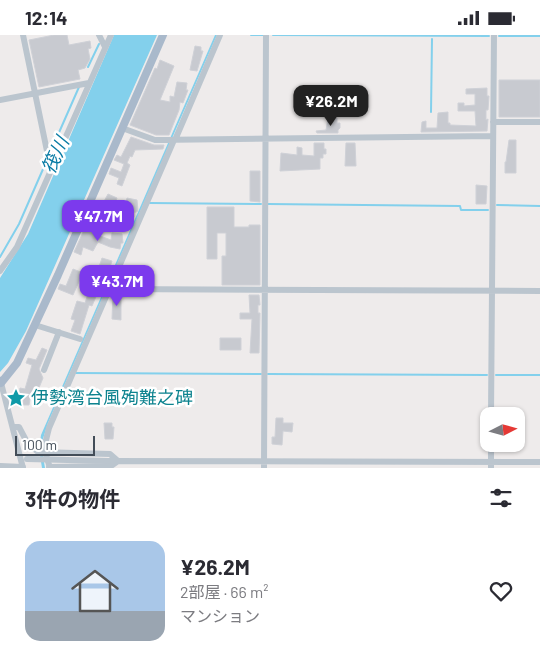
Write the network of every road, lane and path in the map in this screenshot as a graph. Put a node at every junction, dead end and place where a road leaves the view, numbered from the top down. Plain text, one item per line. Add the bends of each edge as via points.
1 (24, 35) edge
2 (99, 35) edge
3 (110, 35) edge
4 (163, 35) edge
5 (220, 35) edge
6 (266, 35) edge
7 (494, 35) edge
8 (105, 47) junction
9 (89, 83) junction
10 (35, 93) junction
11 (0, 100) edge
12 (493, 122) junction
13 (540, 122) edge
14 (122, 128) junction
15 (493, 137) junction
16 (266, 139) junction
17 (172, 140) junction
18 (54, 163) junction
19 (83, 218) junction
20 (112, 227) dead end
21 (0, 271) edge
22 (106, 289) junction
23 (264, 290) junction
24 (492, 291) junction
25 (540, 291) edge
26 (35, 325) junction
27 (59, 332) junction
28 (80, 339) dead end
29 (44, 370) dead end
30 (0, 382) edge
31 (491, 407) edge
32 (13, 427) junction
33 (42, 453) junction
34 (118, 461) junction
35 (540, 462) edge
36 (24, 463) edge
37 (264, 465) edge
38 (491, 465) edge
39 (0, 467) edge
40 (49, 468) edge

1 - 10 street
2 - 8 street
3 - 8 street
4 - 14 main road
5 - 17 street
6 - 16 street
7 - 12 street
8 - 9 street
9 - 10 street
9 - 18 street
10 - 11 street
10 - 18 street via 48,155
12 - 13 street
12 - 15 street
14 - 17 street via 155,141
14 - 19 main road
15 - 16 street
15 - 24 street
16 - 17 street
16 - 23 street
17 - 22 street
18 - 21 street via 17,247
19 - 20 street
19 - 26 main road
22 - 23 street
22 - 33 street via 49,428
23 - 24 street
23 - 37 street
24 - 25 street
24 - 31 street
26 - 27 street
26 - 30 main road via 17,363
27 - 28 street
27 - 29 street
30 - 32 street
32 - 33 street via 19,427 28,444
32 - 36 street
33 - 34 street via 110,454
33 - 40 street
34 - 36 street, bridge
34 - 37 street
34 - 40 street via 111,466
35 - 38 street
36 - 39 street
37 - 38 street

